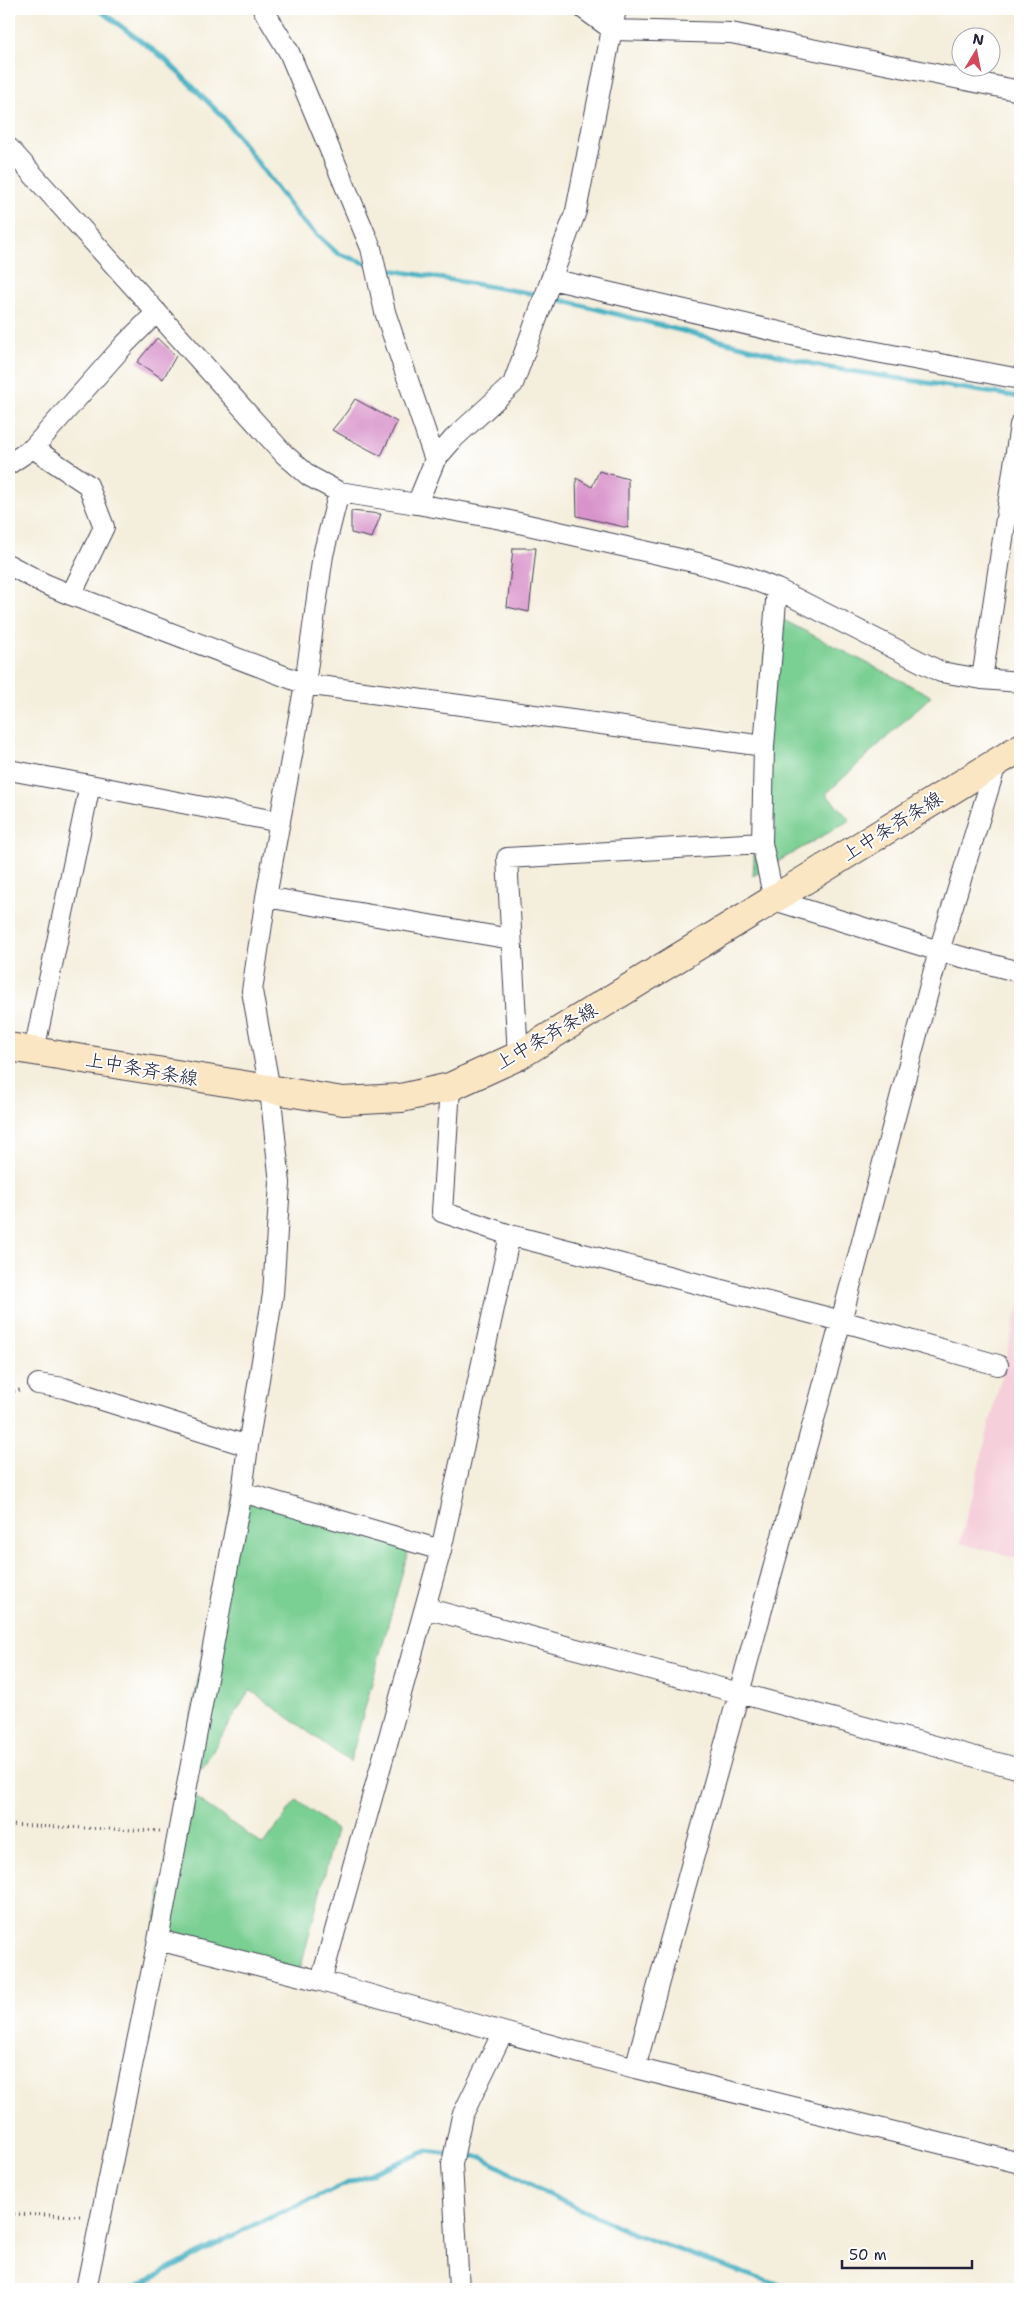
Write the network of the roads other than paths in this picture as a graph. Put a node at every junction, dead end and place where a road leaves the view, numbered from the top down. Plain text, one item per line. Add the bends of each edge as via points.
1 (263, 9) edge
2 (584, 9) edge
3 (616, 9) edge
4 (613, 30) junction
5 (1020, 91) edge
6 (9, 148) edge
7 (551, 279) junction
8 (157, 312) junction
9 (1020, 378) edge
10 (1020, 425) edge
11 (33, 448) junction
12 (435, 460) junction
13 (9, 464) edge
14 (339, 492) junction
15 (418, 504) junction
16 (9, 565) edge
17 (777, 590) junction
18 (71, 595) junction
19 (982, 680) junction
20 (1020, 682) edge
21 (305, 684) junction
22 (764, 746) junction
23 (1009, 754) edge
24 (9, 770) edge
25 (90, 785) junction
26 (280, 822) junction
27 (762, 843) junction
28 (266, 897) junction
29 (774, 900) junction
30 (511, 938) junction
31 (939, 951) junction
32 (1020, 972) edge
33 (21, 1049) edge
34 (518, 1056) junction
35 (450, 1087) junction
36 (270, 1090) junction
37 (510, 1235) junction
38 (841, 1321) junction
39 (998, 1365) dead end
40 (38, 1384) dead end
41 (248, 1446) junction
42 (242, 1492) junction
43 (441, 1550) junction
44 (425, 1608) junction
45 (739, 1693) junction
46 (1020, 1769) edge
47 (158, 1940) junction
48 (321, 1981) junction
49 (503, 2032) junction
50 (635, 2068) junction
51 (1020, 2163) edge
52 (86, 2289) edge
53 (459, 2289) edge

1 - 12 street via 289,52 371,248 385,312
2 - 4 street
3 - 4 street
4 - 5 street via 732,33
4 - 7 street via 576,211
6 - 8 street
7 - 9 street via 818,341
7 - 12 street via 513,384
8 - 11 street
8 - 14 street via 284,454 309,476
10 - 19 street
11 - 13 street
11 - 18 street via 88,485 104,527
12 - 15 street
14 - 15 street
14 - 21 street via 323,555
15 - 17 street via 572,534 698,564 746,577
16 - 18 street
17 - 19 street via 941,672
17 - 22 street
18 - 21 street
19 - 20 street
21 - 22 street
21 - 26 street
22 - 27 street
23 - 29 main road, 上中条斉条線
23 - 31 street
24 - 25 street
25 - 26 street
25 - 33 street
26 - 28 street
27 - 29 street
27 - 30 street via 507,858
28 - 30 street
28 - 36 street via 252,991
29 - 31 street
29 - 34 main road, 上中条斉条線
30 - 34 street
31 - 32 street
31 - 38 street
33 - 36 main road, 上中条斉条線
34 - 35 main road, 上中条斉条線
35 - 36 main road, 上中条斉条線 via 401,1098 343,1102
35 - 37 street via 442,1212
36 - 41 street via 280,1182 273,1294
37 - 38 street
37 - 43 street
38 - 39 street
38 - 45 street
40 - 41 street via 64,1388
41 - 42 street
42 - 43 street
42 - 47 street
43 - 44 street
44 - 45 street
44 - 48 street
45 - 46 street
45 - 50 street
47 - 48 street
47 - 52 street
48 - 49 street
49 - 50 street
49 - 53 street via 462,2116 452,2164
50 - 51 street

